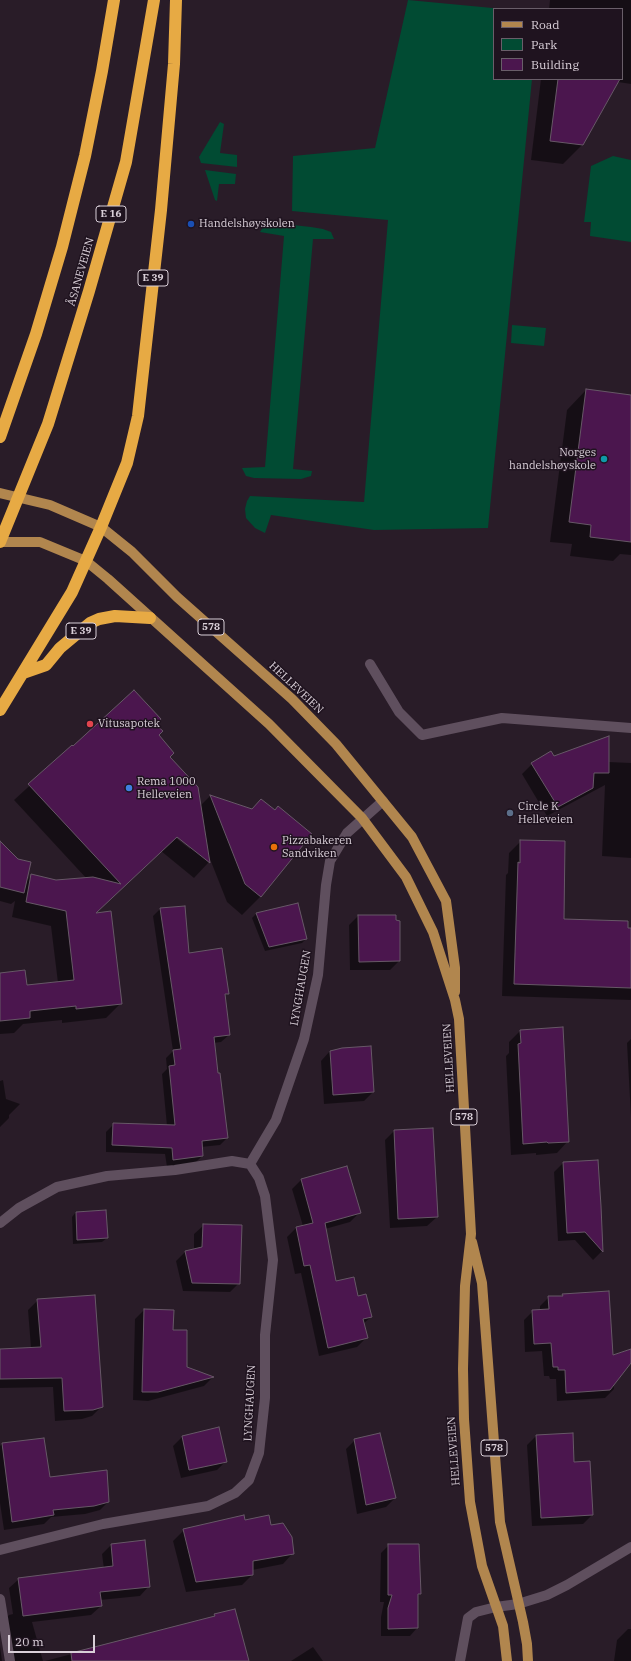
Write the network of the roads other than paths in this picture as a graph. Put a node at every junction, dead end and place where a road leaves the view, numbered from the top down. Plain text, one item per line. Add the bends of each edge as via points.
1 (114, 0) edge
2 (154, 0) edge
3 (176, 0) edge
4 (0, 437) edge
5 (0, 493) edge
6 (101, 527) junction
7 (0, 542) edge
8 (86, 561) junction
9 (150, 618) junction
10 (370, 664) dead end
11 (23, 673) junction
12 (0, 710) edge
13 (631, 728) edge
14 (383, 801) junction
15 (362, 818) junction
16 (455, 1000) junction
17 (250, 1164) junction
18 (0, 1223) edge
19 (471, 1234) junction
20 (631, 1547) edge
21 (0, 1550) edge
22 (0, 1599) edge
23 (518, 1604) junction
24 (496, 1607) junction
25 (10, 1661) edge
26 (460, 1661) edge
27 (507, 1661) edge
28 (528, 1661) edge

1 - 4 highway via 85,156 62,247 36,334
2 - 7 highway, ÅSANEVEIEN / E 16 via 126,162 48,424
3 - 6 highway, E 39 via 168,140 138,416 127,463
5 - 6 main road, HELLEVEIEN / 578 via 50,505
6 - 8 highway, E 39
6 - 14 main road, HELLEVEIEN / 578 via 132,552 177,597 292,699 336,744
7 - 8 main road, HELLEVEIEN / 578 via 40,542
8 - 9 main road, HELLEVEIEN / 578
8 - 11 highway, E 39 via 72,592
9 - 11 highway, E 39 via 115,616 99,619 90,623 60,648 46,665
9 - 15 main road, HELLEVEIEN / 578 via 269,724
10 - 13 street via 400,712 422,735 502,718
11 - 12 highway, E 39
14 - 15 street, LYNGHAUGEN
14 - 16 main road, HELLEVEIEN / 578 via 412,837 446,901 455,968
15 - 16 main road, HELLEVEIEN / 578 via 406,877 433,932
15 - 17 street, LYNGHAUGEN via 348,833 330,861 318,975 304,1039 276,1120
16 - 19 main road, HELLEVEIEN / 578 via 459,1019
17 - 18 street via 232,1160 175,1170 107,1176 57,1187 19,1208
17 - 21 street, LYNGHAUGEN via 259,1178 265,1196 273,1260 265,1335 265,1398 259,1453 249,1480 235,1493 208,1506 103,1524
19 - 23 main road, HELLEVEIEN / 578 via 482,1283 500,1522
19 - 24 main road, HELLEVEIEN / 578 via 464,1294 466,1467 482,1566
20 - 23 street via 567,1585 547,1595
22 - 25 street
23 - 24 street
23 - 28 main road, HELLEVEIEN / 578
24 - 26 street via 476,1612 468,1618
24 - 27 main road, HELLEVEIEN / 578 via 503,1626

